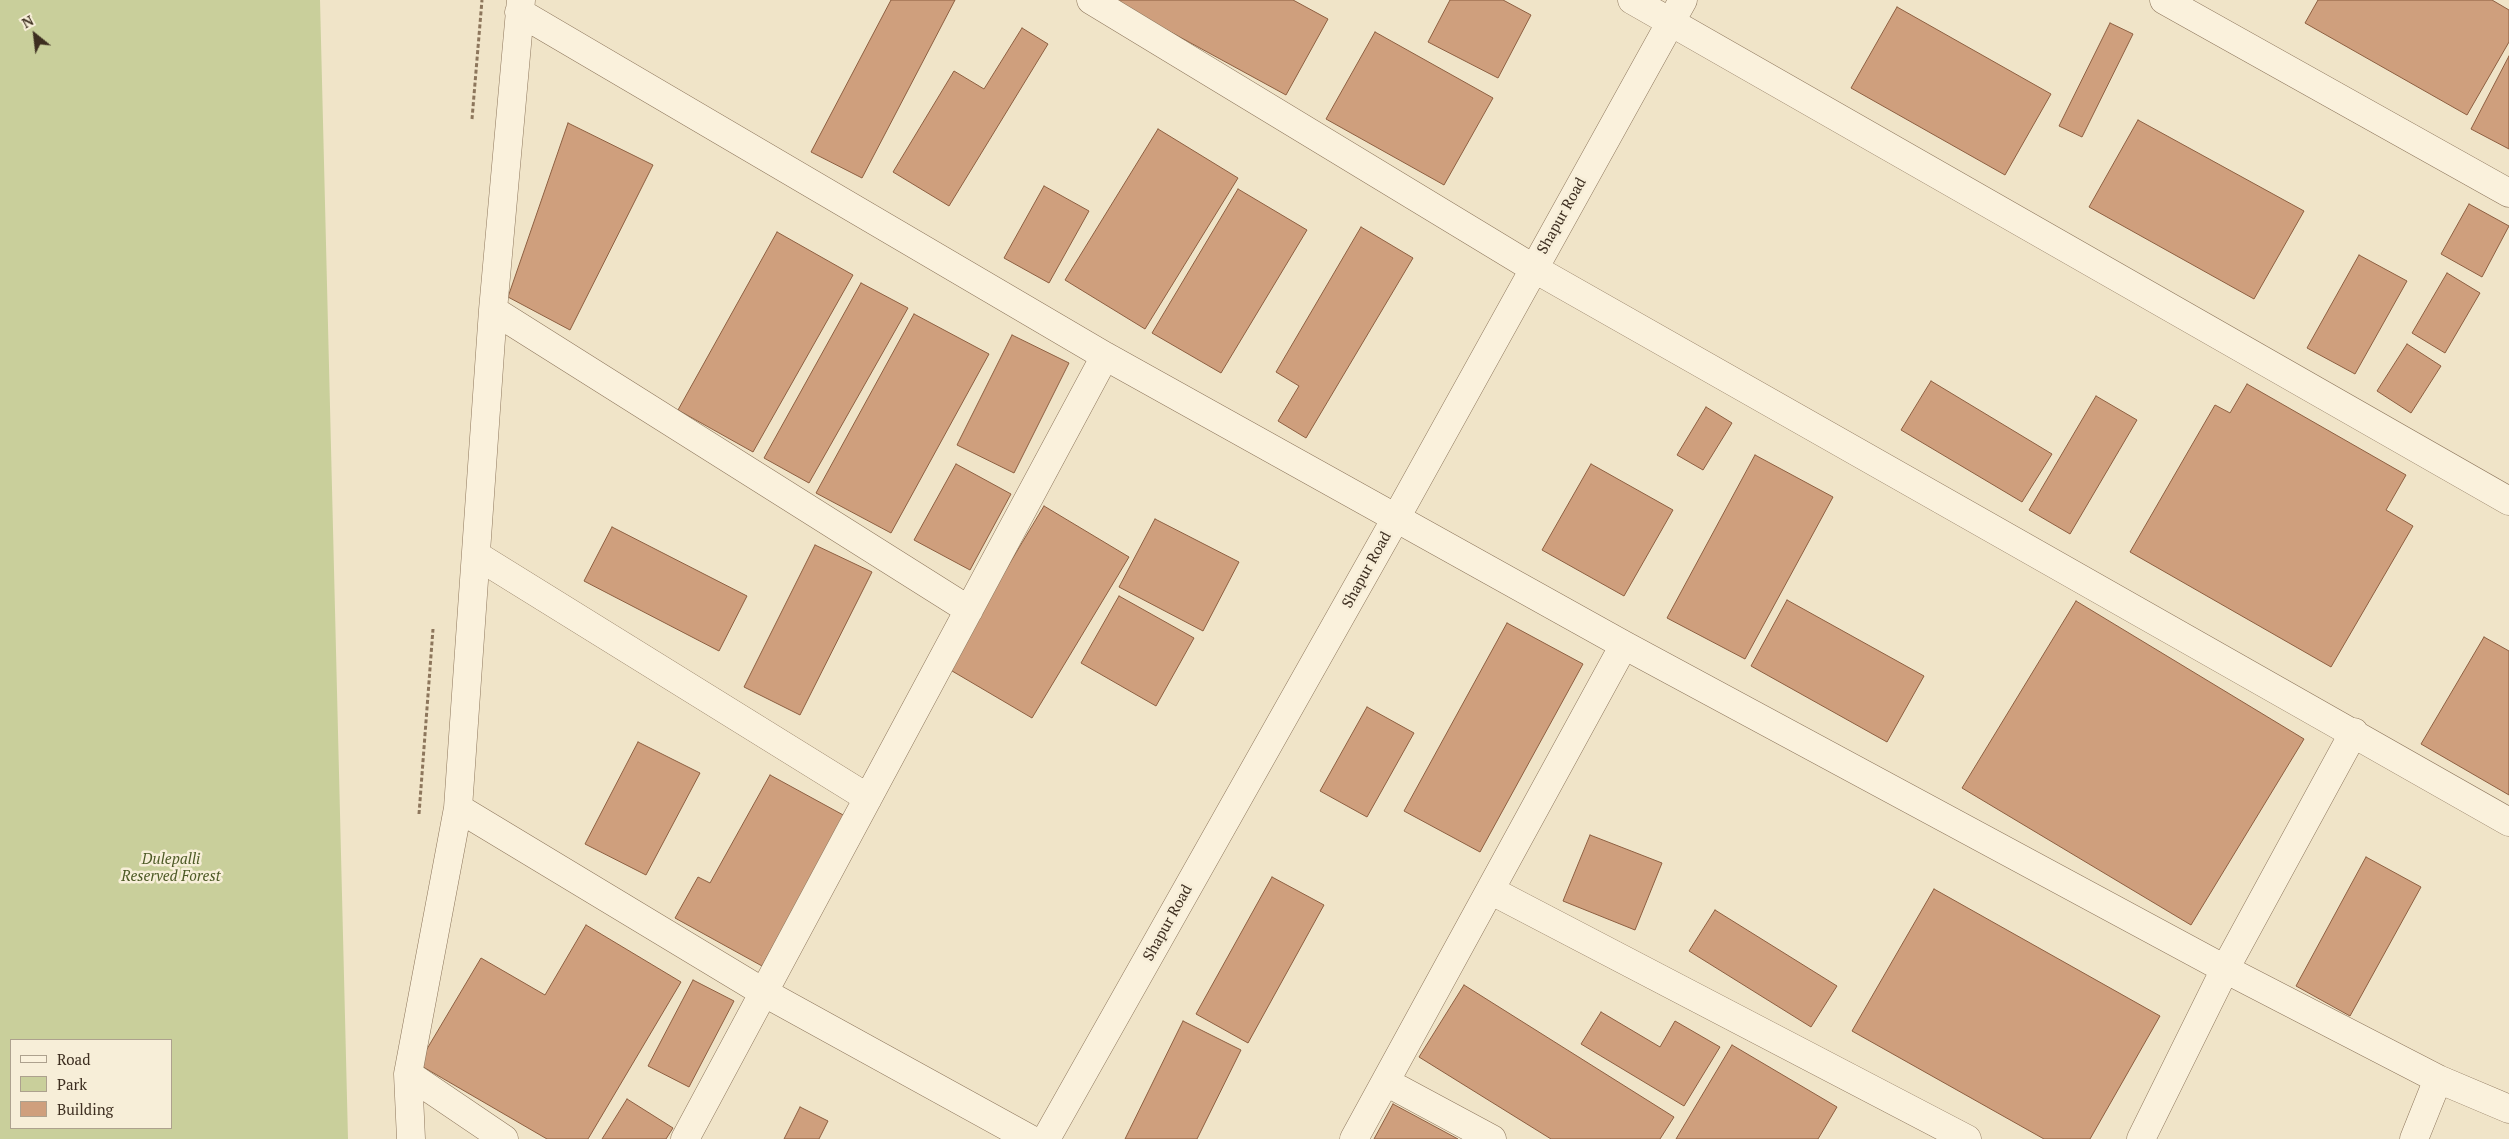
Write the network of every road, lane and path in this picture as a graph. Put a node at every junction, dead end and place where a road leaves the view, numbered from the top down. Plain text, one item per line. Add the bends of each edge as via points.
1 (482, 0) edge
2 (1091, 0) edge
3 (1632, 0) edge
4 (2164, 0) edge
5 (520, 6) edge
6 (1677, 11) edge
7 (472, 127) dead end
8 (2509, 193) edge
9 (1533, 268) junction
10 (492, 310) junction
11 (1105, 356) junction
12 (2509, 501) edge
13 (1396, 518) junction
14 (476, 555) junction
15 (969, 610) junction
16 (433, 623) dead end
17 (1624, 645) junction
18 (2354, 732) junction
19 (868, 798) junction
20 (458, 808) junction
21 (418, 820) dead end
22 (2509, 822) edge
23 (1490, 890) junction
24 (2225, 969) junction
25 (763, 992) junction
26 (408, 1074) junction
27 (2438, 1079) junction
28 (1386, 1082) junction
29 (2506, 1102) edge
30 (411, 1139) edge
31 (504, 1139) edge
32 (684, 1139) edge
33 (1030, 1139) edge
34 (1046, 1139) edge
35 (1354, 1139) edge
36 (1492, 1139) edge
37 (1967, 1139) edge
38 (2141, 1139) edge
39 (2414, 1139) edge

1 - 7 path
2 - 9 street
3 - 6 street
4 - 8 street
5 - 10 street
5 - 11 street
6 - 9 street, Shapur Road
6 - 12 street
9 - 13 street, Shapur Road
9 - 18 street
10 - 14 street
10 - 15 street
11 - 13 street
11 - 15 street
13 - 17 street
13 - 34 street, Shapur Road
14 - 19 street
14 - 20 street
15 - 19 street
16 - 21 path
17 - 23 street
17 - 24 street
18 - 22 street
18 - 24 street
19 - 25 street
20 - 25 street
20 - 26 street
23 - 28 street
23 - 37 street
24 - 27 street
24 - 38 street
25 - 32 street
25 - 33 street
26 - 30 street
26 - 31 street
27 - 29 street
27 - 39 street
28 - 35 street
28 - 36 street

